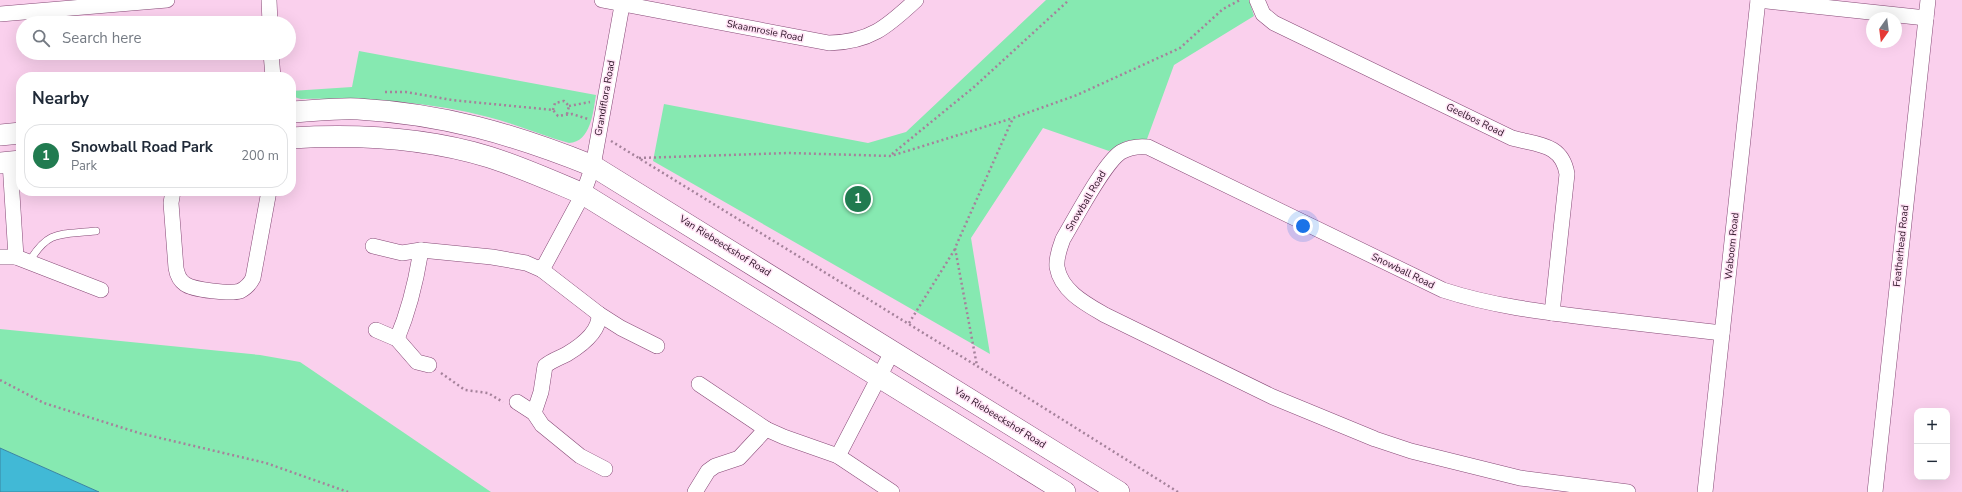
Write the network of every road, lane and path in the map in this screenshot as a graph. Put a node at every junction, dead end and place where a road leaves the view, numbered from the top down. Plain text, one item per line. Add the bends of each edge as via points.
1 (167, 0) edge
2 (269, 0) edge
3 (602, 0) edge
4 (916, 0) edge
5 (1069, 0) edge
6 (1257, 0) edge
7 (1758, 0) edge
8 (1928, 0) edge
9 (107, 2) edge
10 (623, 2) edge
11 (0, 14) edge
12 (270, 16) edge
13 (1926, 18) junction
14 (272, 60) edge
15 (273, 72) edge
16 (381, 92) dead end
17 (605, 100) junction
18 (569, 106) junction
19 (553, 110) junction
20 (296, 112) edge
21 (566, 116) junction
22 (1013, 118) dead end
23 (600, 125) junction
24 (16, 133) edge
25 (0, 135) edge
26 (296, 138) edge
27 (890, 156) junction
28 (10, 157) edge
29 (639, 158) junction
30 (593, 166) junction
31 (583, 194) junction
32 (172, 196) edge
33 (268, 196) edge
34 (96, 231) dead end
35 (374, 246) dead end
36 (955, 248) dead end
37 (420, 250) junction
38 (0, 257) edge
39 (22, 260) junction
40 (542, 270) junction
41 (101, 290) dead end
42 (1552, 313) junction
43 (599, 314) junction
44 (909, 324) junction
45 (376, 330) dead end
46 (1722, 333) junction
47 (397, 339) junction
48 (657, 346) dead end
49 (892, 352) junction
50 (429, 365) joint
51 (978, 366) dead end
52 (878, 376) junction
53 (0, 380) edge
54 (699, 384) dead end
55 (517, 402) joint
56 (534, 413) junction
57 (766, 429) junction
58 (838, 456) junction
59 (605, 469) dead end
60 (348, 492) edge
61 (695, 492) edge
62 (892, 492) edge
63 (1065, 492) edge
64 (1119, 492) edge
65 (1628, 492) edge
66 (1705, 492) edge
67 (1875, 492) edge

1 - 9 street
2 - 12 street
3 - 10 street, Skaamrosie Road
4 - 10 street, Skaamrosie Road via 883,28 865,38 829,43
5 - 27 path via 974,87
6 - 42 street, Geelbos Road via 1263,14 1274,23 1512,138 1543,145 1560,155 1567,174
7 - 13 street
7 - 46 street, Waboom Road
8 - 13 street, Featherhead Road
9 - 11 street
10 - 17 street, Grandiflora Road
13 - 67 street, Featherhead Road
14 - 15 street
16 - 19 path via 406,92 452,100
17 - 18 path
17 - 23 street, Grandiflora Road
18 - 19 path via 564,101 558,101 554,104
18 - 21 path
19 - 21 path via 558,116
20 - 30 street, Van Riebeeckshof Road via 357,109 443,118 505,134
21 - 23 path via 572,114
22 - 27 path
23 - 29 path via 610,141
23 - 30 street, Grandiflora Road
24 - 25 street
26 - 31 street via 367,138 445,147 510,164
27 - 29 path via 789,153
28 - 39 street
29 - 44 path
30 - 31 street, Grandiflora Road
30 - 49 street, Van Riebeeckshof Road
31 - 40 street, Grandiflora Road
31 - 52 street
32 - 33 street via 176,268 179,278 190,287 230,292 241,290 253,278
34 - 39 lane via 47,239
35 - 37 street via 402,254
36 - 44 path
37 - 40 street via 492,257 526,263
37 - 47 street via 415,289
38 - 39 street
39 - 41 street
40 - 43 street
42 - 46 street, Snowball Road
42 - 65 street, Snowball Road via 1492,304 1443,290 1148,147 1122,151 1109,162 1063,239 1058,253 1057,266 1063,281 1072,293 1085,303 1104,315 1273,397 1411,451 1520,478
43 - 48 street
43 - 56 street via 598,327 580,345 545,366 541,392
44 - 51 path
45 - 47 street
46 - 66 street, Waboom Road
47 - 50 street via 416,362
49 - 52 street
49 - 64 street, Van Riebeeckshof Road
50 - 55 path via 465,390 488,393 508,405
52 - 58 street
52 - 63 street
53 - 60 path via 44,403 139,434 266,463
54 - 57 street
55 - 56 street
56 - 59 street via 542,425 563,443 580,456
57 - 58 street via 784,438
57 - 61 street via 739,458 708,471
58 - 62 street

